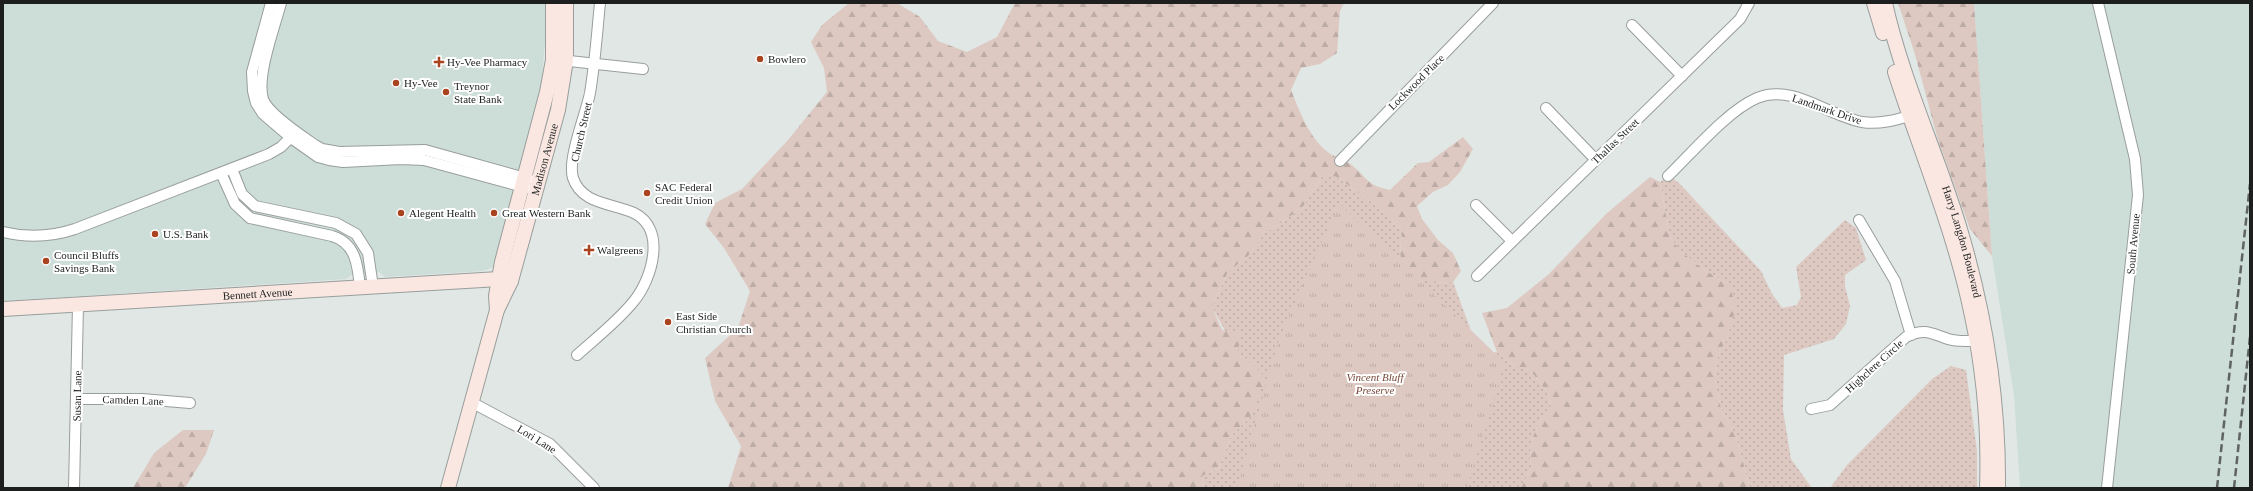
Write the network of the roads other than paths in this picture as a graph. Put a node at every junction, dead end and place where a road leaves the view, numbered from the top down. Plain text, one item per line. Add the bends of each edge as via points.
1 (271, 3) edge
2 (281, 3) edge
3 (553, 3) edge
4 (566, 3) edge
5 (600, 3) edge
6 (1493, 3) edge
7 (1749, 3) edge
8 (1874, 3) edge
9 (1885, 3) edge
10 (2098, 3) edge
11 (1632, 25) dead end
12 (559, 60) junction
13 (594, 64) junction
14 (643, 69) dead end
15 (1682, 76) junction
16 (1546, 108) dead end
17 (1914, 114) junction
18 (294, 135) junction
19 (1596, 160) junction
20 (1340, 161) dead end
21 (232, 168) junction
22 (221, 173) junction
23 (1668, 176) dead end
24 (524, 182) junction
25 (538, 186) junction
26 (1476, 205) dead end
27 (1859, 220) dead end
28 (3, 232) edge
29 (1512, 241) junction
30 (1476, 276) dead end
31 (505, 280) junction
32 (366, 287) junction
33 (78, 305) junction
34 (3, 309) edge
35 (1911, 335) junction
36 (1982, 340) junction
37 (577, 355) dead end
38 (76, 399) junction
39 (471, 402) junction
40 (190, 403) dead end
41 (1811, 409) dead end
42 (74, 488) edge
43 (448, 488) edge
44 (594, 488) edge
45 (1987, 488) edge
46 (1998, 488) edge
47 (2107, 488) edge

1 - 18 street via 252,72 253,91 262,114
2 - 18 street via 266,55 261,85 263,99
3 - 12 main road, Madison Avenue
4 - 12 main road, Madison Avenue
5 - 13 street, Church Street
6 - 20 street, Lockwood Place
7 - 15 street, Thallas Street via 1740,19
8 - 17 main road, Harry Langdon Boulevard
9 - 17 main road, Harry Langdon Boulevard
10 - 47 street, South Avenue via 2135,159 2137,189 2130,279
11 - 15 street
12 - 13 street
12 - 24 main road, Madison Avenue via 546,96
12 - 25 main road, Madison Avenue via 558,110
13 - 14 street
13 - 37 street, Church Street via 586,111 573,160 573,178 577,186 590,198 641,218 652,234 654,244 649,271 640,293
15 - 19 street, Thallas Street
16 - 19 street
17 - 23 street, Landmark Drive via 1883,122 1861,122 1784,94 1770,94 1743,105
17 - 36 main road, Harry Langdon Boulevard
18 - 21 street via 269,154
18 - 24 street via 329,151 425,150
19 - 29 street, Thallas Street
21 - 22 street
21 - 32 street via 242,194 255,206 336,223 356,234 368,254
22 - 28 street via 66,232 44,236 21,236
22 - 32 street via 235,204 250,218 332,236 344,241 352,250
24 - 25 street
24 - 31 main road, Madison Avenue
25 - 31 main road, Madison Avenue
26 - 29 street
27 - 35 street via 1895,280
29 - 30 street, Thallas Street
31 - 32 main road, Bennett Avenue
31 - 39 main road, Madison Avenue via 496,296 497,310
32 - 33 main road, Bennett Avenue
33 - 34 main road, Bennett Avenue
33 - 38 street, Susan Lane
35 - 36 street, Highclere Circle via 1919,331 1934,333 1950,340
35 - 41 street, Highclere Circle via 1830,406
36 - 45 main road, Harry Langdon Boulevard via 1987,422
36 - 46 main road, Harry Langdon Boulevard via 1998,432
38 - 40 street, Camden Lane via 142,399
38 - 42 street, Susan Lane
39 - 43 main road, Madison Avenue
39 - 44 street, Lori Lane via 550,444

